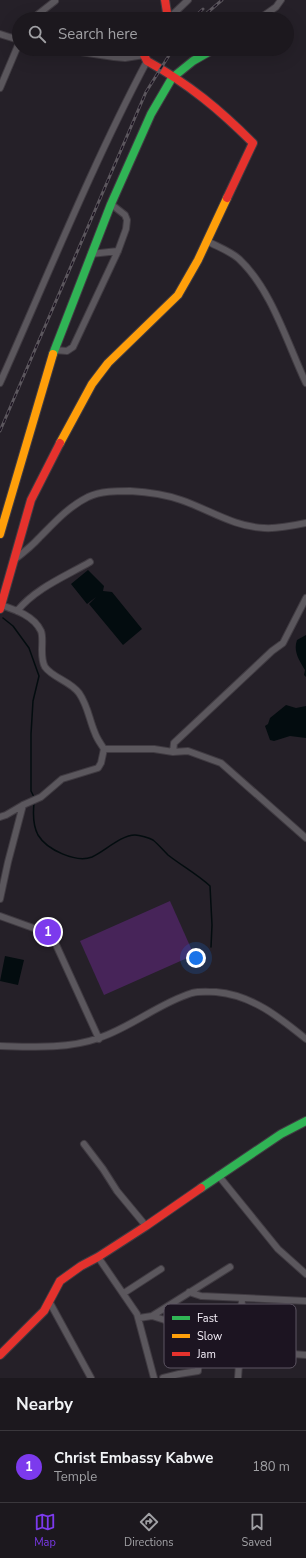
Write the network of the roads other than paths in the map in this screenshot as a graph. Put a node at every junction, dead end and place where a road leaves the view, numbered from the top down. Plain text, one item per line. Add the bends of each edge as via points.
1 (165, 0) edge
2 (188, 0) edge
3 (281, 0) edge
4 (55, 1) dead end
5 (41, 12) edge
6 (167, 12) edge
7 (175, 12) edge
8 (269, 12) edge
9 (0, 34) edge
10 (12, 39) edge
11 (13, 56) edge
12 (107, 56) edge
13 (139, 56) edge
14 (146, 56) edge
15 (147, 56) edge
16 (202, 56) edge
17 (172, 78) junction
18 (0, 88) edge
19 (111, 204) junction
20 (207, 241) junction
21 (118, 251) junction
22 (91, 254) junction
23 (54, 350) junction
24 (0, 383) edge
25 (306, 383) edge
26 (306, 523) edge
27 (0, 534) edge
28 (14, 560) junction
29 (90, 562) dead end
30 (306, 598) edge
31 (1, 607) edge
32 (17, 611) junction
33 (104, 749) junction
34 (173, 752) junction
35 (26, 803) junction
36 (0, 817) edge
37 (306, 838) edge
38 (0, 899) edge
39 (0, 916) edge
40 (99, 1038) junction
41 (306, 1039) edge
42 (0, 1046) edge
43 (306, 1121) edge
44 (84, 1144) dead end
45 (218, 1175) junction
46 (146, 1226) junction
47 (98, 1257) junction
48 (230, 1267) dead end
49 (161, 1269) dead end
50 (306, 1274) edge
51 (189, 1292) junction
52 (124, 1293) junction
53 (242, 1298) junction
54 (49, 1301) junction
55 (306, 1301) edge
56 (170, 1304) edge
57 (242, 1304) edge
58 (164, 1308) edge
59 (152, 1316) junction
60 (139, 1318) junction
61 (164, 1320) edge
62 (296, 1354) edge
63 (0, 1355) edge
64 (306, 1355) edge
65 (198, 1368) edge
66 (239, 1368) edge
67 (91, 1378) edge
68 (154, 1378) edge
69 (163, 1378) edge
70 (238, 1378) edge

1 - 6 street
2 - 7 street
3 - 8 street
4 - 5 street
9 - 10 street
11 - 18 street
12 - 13 street
14 - 24 street via 97,160
15 - 17 street
16 - 17 street
17 - 19 street via 151,114
17 - 20 street via 205,98 253,143
19 - 21 street via 125,214 127,220
19 - 22 street
20 - 25 street via 239,259 259,284 270,301
20 - 28 street via 178,295 126,344 92,384 38,482
21 - 22 street
21 - 23 street via 72,347 67,351
22 - 23 street
23 - 27 street
26 - 28 street via 264,528 228,519 164,495 120,491 100,493 74,505
28 - 31 street
29 - 32 street via 45,586
30 - 34 street via 283,642 174,743
31 - 32 street
32 - 33 street via 33,620 42,632 44,666 80,694
33 - 34 street via 154,749
33 - 35 street via 98,768 62,779 41,797
34 - 37 street via 188,751 221,763
35 - 36 street
35 - 38 street
39 - 40 street via 39,930 53,938
40 - 41 street via 175,1000 206,991 241,997 264,1007
40 - 42 street via 71,1045
43 - 45 street
44 - 46 street via 117,1192
45 - 46 street
45 - 50 street via 278,1249
46 - 47 street
47 - 52 street
47 - 54 street via 80,1266 60,1281
48 - 51 street
49 - 52 street
51 - 53 street via 201,1296
51 - 56 street
52 - 60 street
53 - 55 street
53 - 57 street
54 - 63 street via 37,1318
54 - 67 street
58 - 59 street
59 - 60 street
59 - 61 street
60 - 68 street
62 - 64 street
65 - 69 street via 198,1371
66 - 70 street

